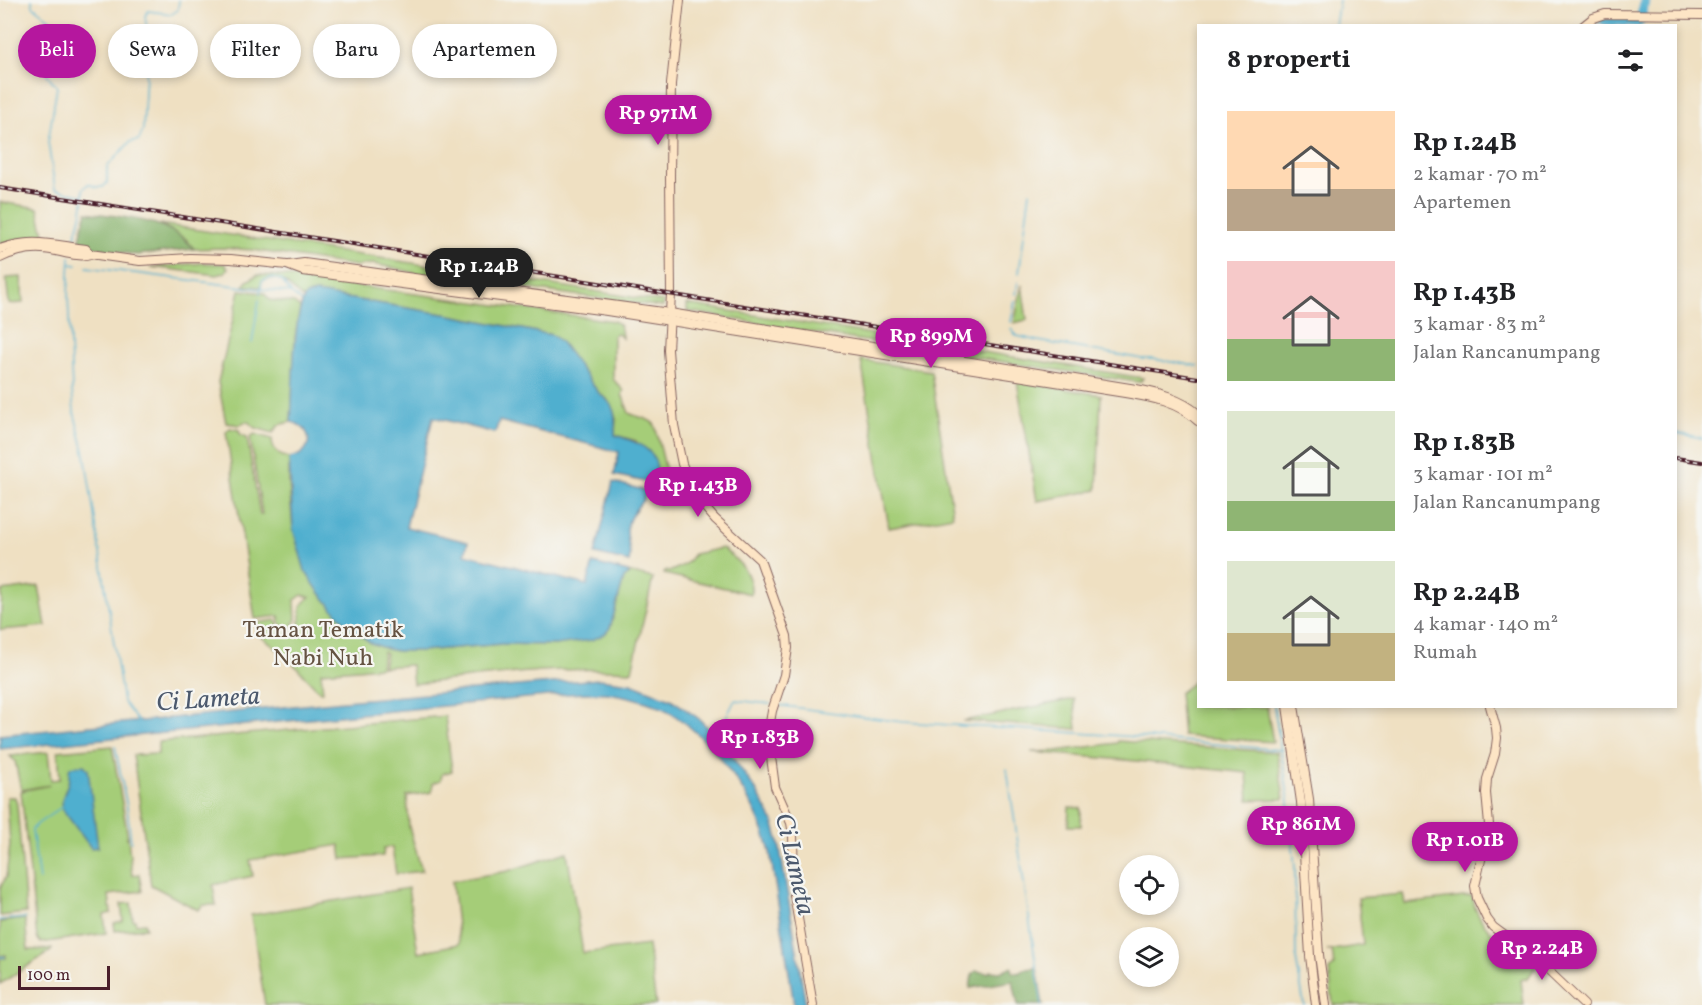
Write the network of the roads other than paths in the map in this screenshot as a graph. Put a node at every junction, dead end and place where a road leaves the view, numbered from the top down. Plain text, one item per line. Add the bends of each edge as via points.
1 (680, 0) edge
2 (1702, 15) edge
3 (1586, 24) edge
4 (25, 246) junction
5 (0, 249) edge
6 (0, 258) edge
7 (670, 317) junction
8 (1033, 376) junction
9 (1197, 413) edge
10 (1197, 420) edge
11 (1287, 708) edge
12 (1294, 708) edge
13 (1491, 708) edge
14 (813, 1005) edge
15 (1316, 1005) edge
16 (1326, 1005) edge
17 (1584, 1005) edge

1 - 7 street via 671,84
2 - 3 street via 1605,14
4 - 5 street
4 - 6 street
4 - 7 street via 80,252 86,249 90,254 140,261 214,258 287,266
7 - 8 street
7 - 14 street via 671,400 686,479 709,512 760,560 787,636 784,675 773,706 769,742 775,788 793,834 794,895
8 - 9 street via 1155,392
8 - 10 street via 1154,398
11 - 15 street via 1301,802
12 - 16 street via 1309,799
13 - 17 street via 1496,746 1487,780 1489,825 1475,886 1477,898 1493,927 1535,958

